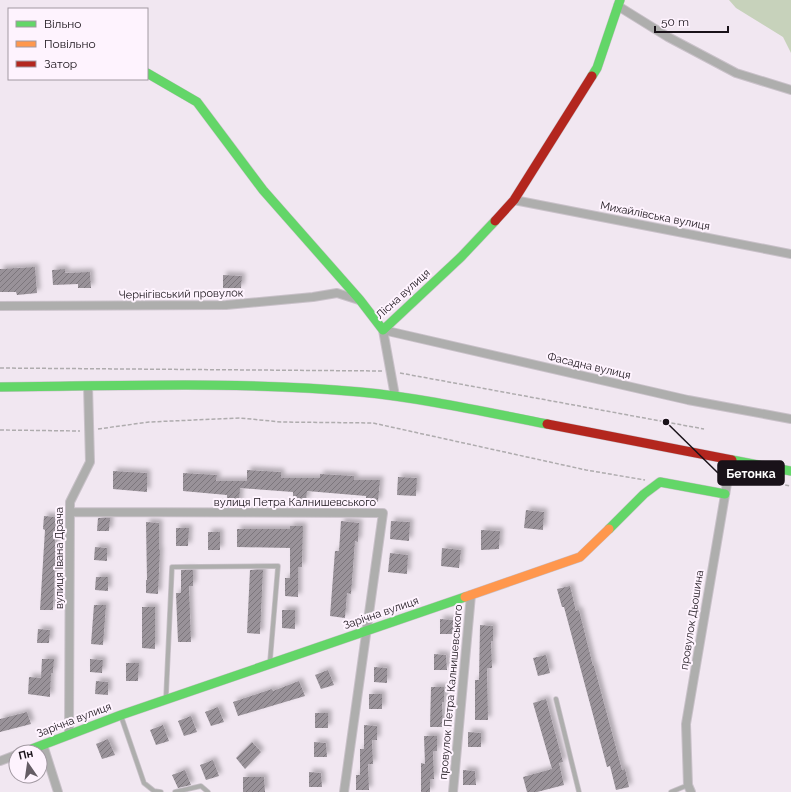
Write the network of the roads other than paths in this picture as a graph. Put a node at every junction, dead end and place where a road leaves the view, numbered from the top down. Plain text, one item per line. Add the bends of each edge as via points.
1 (619, 3) edge
2 (148, 74) edge
3 (791, 90) edge
4 (514, 200) junction
5 (791, 254) edge
6 (360, 300) junction
7 (0, 306) edge
8 (383, 330) junction
9 (88, 386) junction
10 (0, 387) edge
11 (395, 396) junction
12 (791, 419) edge
13 (730, 460) junction
14 (791, 471) edge
15 (725, 494) junction
16 (70, 512) junction
17 (471, 595) junction
18 (365, 631) junction
19 (270, 664) junction
20 (556, 699) dead end
21 (166, 700) junction
22 (121, 715) junction
23 (69, 735) junction
24 (46, 744) edge
25 (48, 761) edge
26 (690, 789) edge
27 (58, 792) edge
28 (160, 792) edge
29 (178, 792) edge
30 (208, 792) edge
31 (344, 792) edge
32 (454, 792) edge
33 (579, 792) edge
34 (671, 792) edge

1 - 3 street via 668,37 736,73
1 - 4 street, Лісна вулиця via 597,68
2 - 6 street, Лісна вулиця via 197,102 263,190
4 - 5 street, Михайлівська вулиця
4 - 8 street, Лісна вулиця via 461,257
6 - 7 street, Чернігівський провулок via 336,293 226,305
6 - 8 street, Лісна вулиця
8 - 11 street
8 - 12 street, Фасадна вулиця via 688,400
9 - 10 street
9 - 11 street via 297,387
9 - 16 street, вулиця Івана Драча via 90,462 70,502
11 - 13 street
13 - 14 street
13 - 15 street, провулок Дьошина
15 - 17 street, Зарічна вулиця via 660,482 644,494 580,557
15 - 26 street, провулок Дьошина via 686,724
16 - 18 street, вулиця Петра Калнишевського via 383,513
16 - 23 street, вулиця Івана Драча
17 - 18 street, Зарічна вулиця
17 - 32 street, провулок Петра Калнишевського
18 - 19 street, Зарічна вулиця
18 - 31 street, вулиця Петра Калнишевського
19 - 21 street, Зарічна вулиця
19 - 21 lane via 278,566 172,567
20 - 33 lane
21 - 22 street, Зарічна вулиця
22 - 23 street, Зарічна вулиця
22 - 28 lane via 144,783 154,791
23 - 24 street, Зарічна вулиця
25 - 27 street
26 - 34 lane
29 - 30 lane via 201,786

